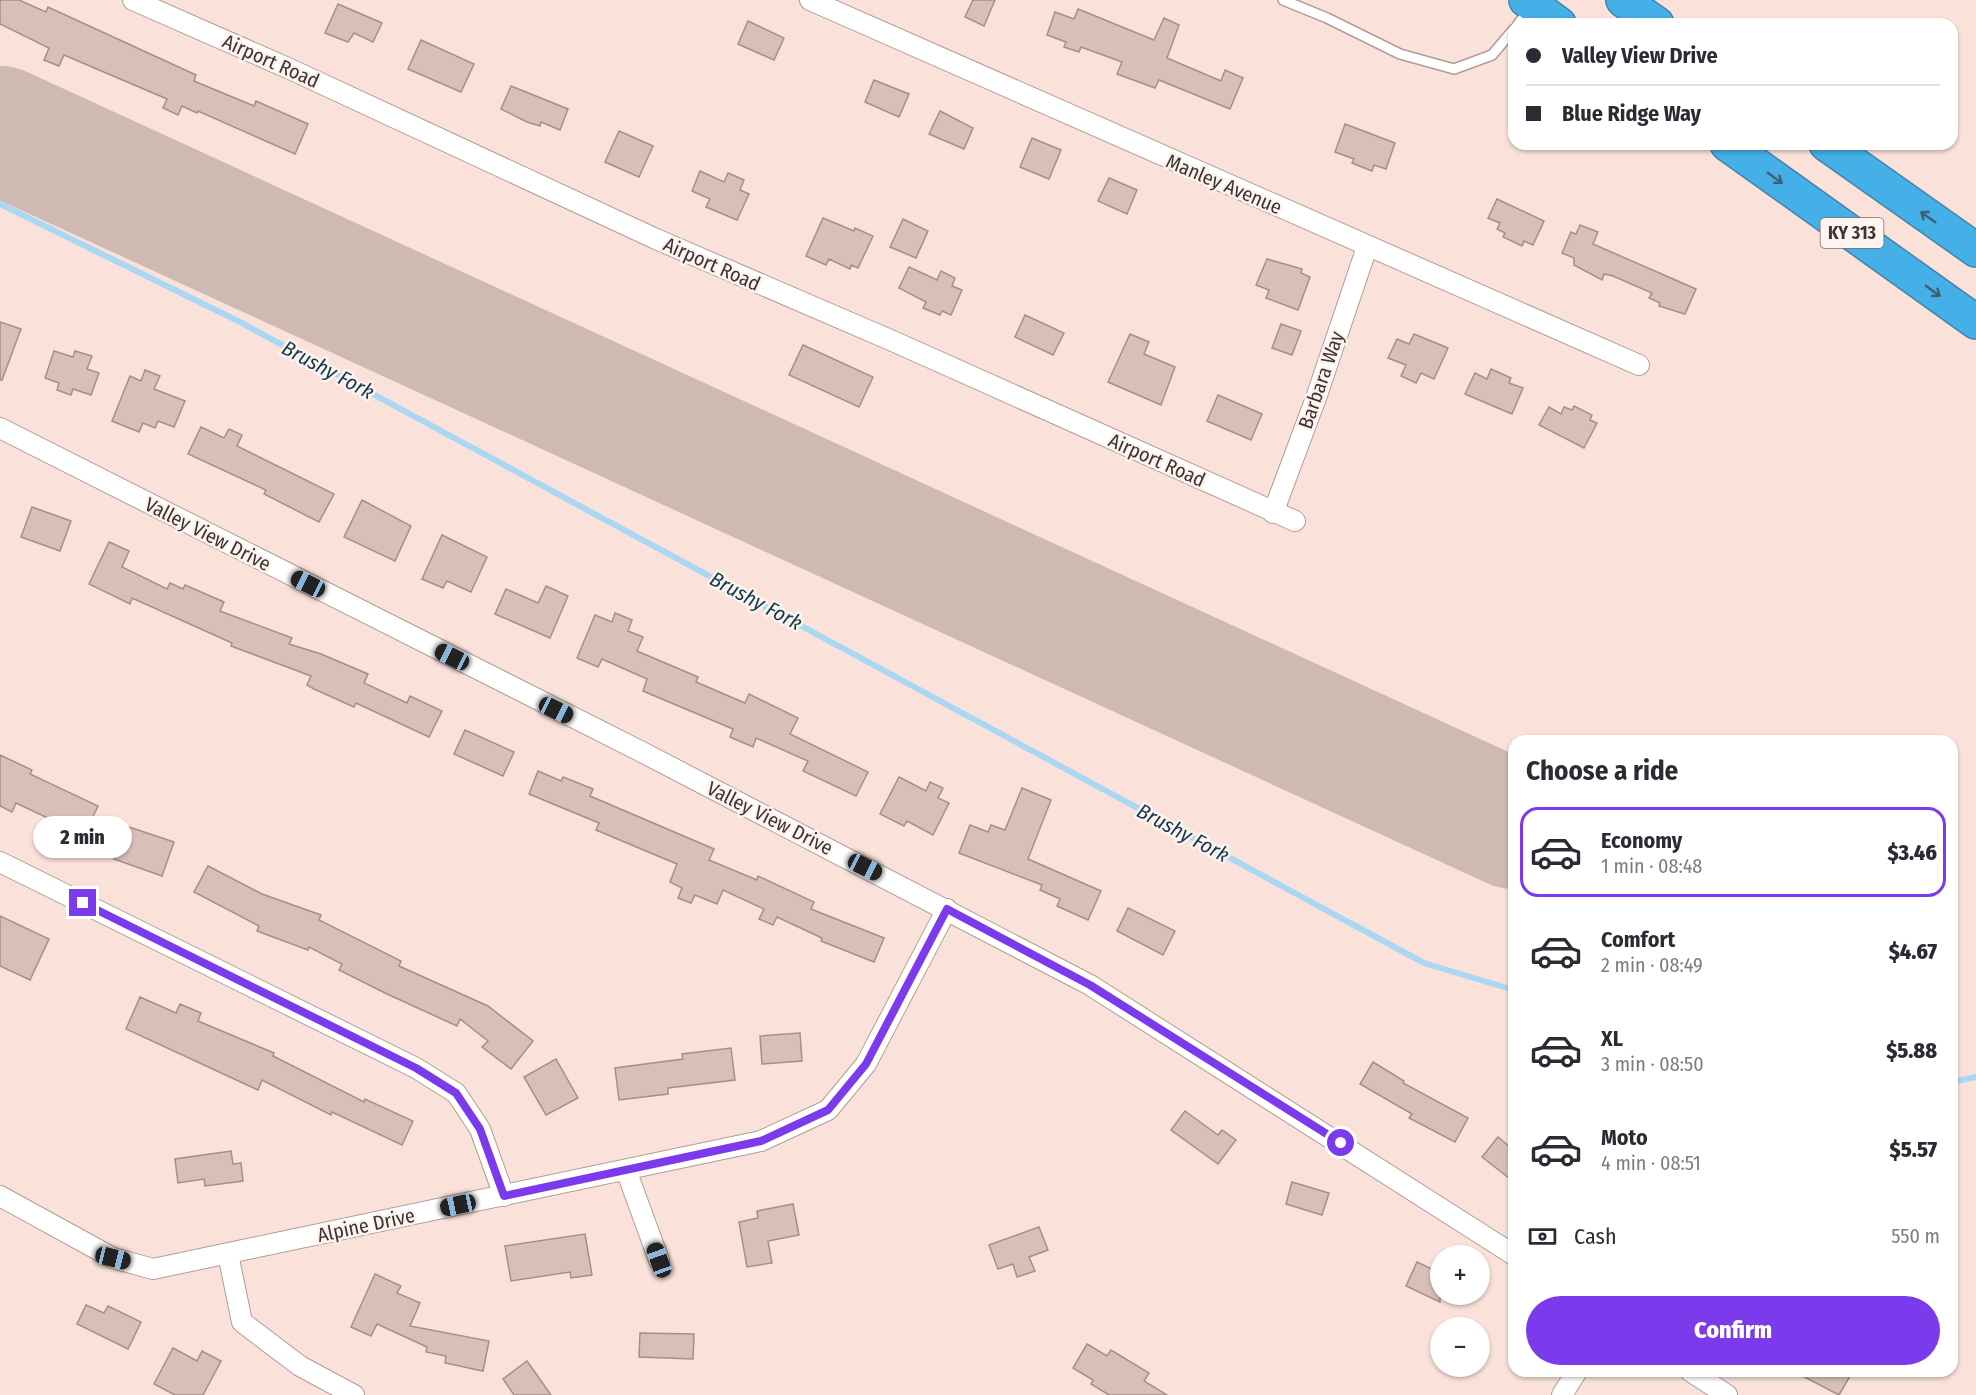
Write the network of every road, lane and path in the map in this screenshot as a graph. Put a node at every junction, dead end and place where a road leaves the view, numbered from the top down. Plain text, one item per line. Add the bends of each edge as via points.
1 (133, 0) edge
2 (810, 0) edge
3 (1283, 0) edge
4 (1623, 0) edge
5 (1525, 12) edge
6 (1542, 18) edge
7 (1648, 18) edge
8 (1508, 34) edge
9 (1735, 150) edge
10 (1834, 150) edge
11 (1367, 247) junction
12 (1976, 250) edge
13 (1976, 322) edge
14 (1639, 365) dead end
15 (0, 428) edge
16 (1273, 513) junction
17 (1295, 521) dead end
18 (0, 862) edge
19 (947, 909) junction
20 (626, 1170) junction
21 (0, 1196) edge
22 (504, 1196) junction
23 (1508, 1251) edge
24 (228, 1254) junction
25 (659, 1260) dead end
26 (1573, 1377) edge
27 (1699, 1377) edge
28 (354, 1395) edge
29 (1562, 1395) edge
30 (1727, 1395) edge

1 - 16 street, Airport Road via 656,239
2 - 11 street, Manley Avenue
3 - 8 lane via 1400,54 1454,69 1492,55
4 - 7 highway
5 - 6 highway
9 -> 13 highway, KY 313
12 -> 10 highway, KY 313
11 - 14 street, Manley Avenue
11 - 16 street, Barbara Way
15 - 19 street, Valley View Drive
16 - 17 street, Airport Road
18 - 22 street via 416,1068 456,1093 480,1129
19 - 20 street, Alpine Drive via 866,1064 828,1110 761,1141
19 - 23 street, Valley View Drive via 1090,985 1163,1029
20 - 22 street, Alpine Drive
20 - 25 street
21 - 24 street, Alpine Drive via 113,1258 153,1269
22 - 24 street, Alpine Drive
24 - 28 street via 242,1322 300,1366
26 - 29 street
27 - 30 street

